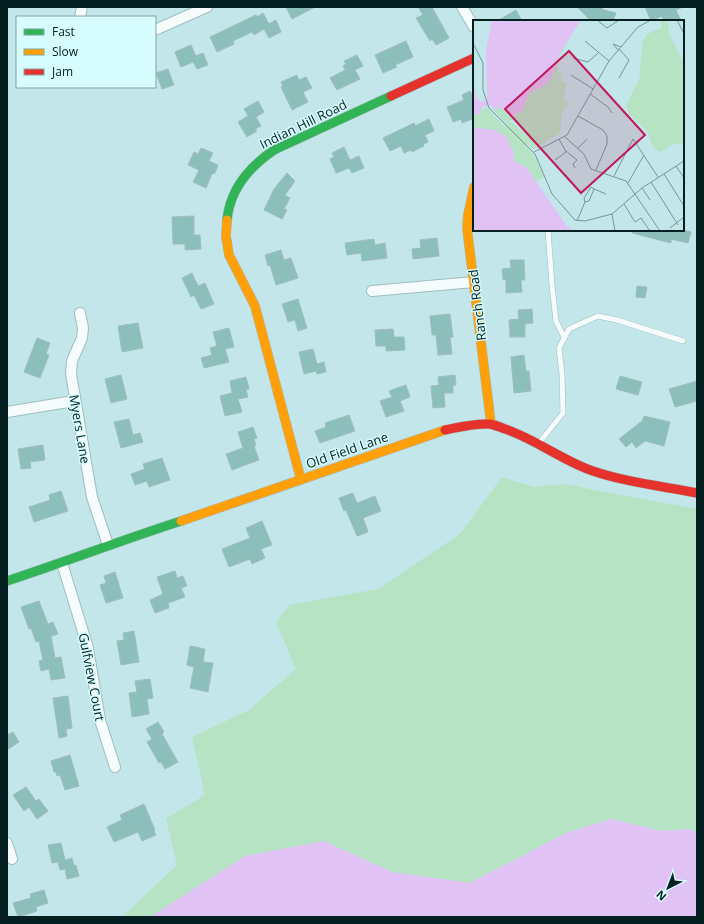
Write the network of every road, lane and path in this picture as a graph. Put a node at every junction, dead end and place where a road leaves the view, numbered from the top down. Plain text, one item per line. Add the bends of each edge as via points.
1 (207, 7) edge
2 (462, 7) edge
3 (473, 25) edge
4 (156, 30) edge
5 (473, 58) edge
6 (473, 192) edge
7 (548, 231) edge
8 (474, 282) junction
9 (372, 291) dead end
10 (80, 313) dead end
11 (564, 337) junction
12 (683, 341) dead end
13 (74, 401) junction
14 (7, 412) edge
15 (491, 424) junction
16 (538, 443) junction
17 (301, 480) junction
18 (697, 493) edge
19 (108, 545) junction
20 (62, 563) junction
21 (7, 581) edge
22 (115, 767) dead end
23 (7, 843) edge
24 (12, 859) dead end

1 - 4 street
2 - 3 street
5 - 17 street, Indian Hill Road via 274,150 252,167 232,196 226,217 230,258 256,306
6 - 8 street, Ranch Road via 467,228
7 - 11 lane via 556,321
8 - 9 street
8 - 15 street, Ranch Road
10 - 13 street, Myers Lane via 82,338 72,361 70,374
11 - 12 lane via 569,329 598,316
11 - 16 lane via 559,348 563,413
13 - 14 street
13 - 19 street, Myers Lane via 92,498
15 - 16 street, Old Field Lane
15 - 17 street, Old Field Lane via 443,430
16 - 18 street, Old Field Lane via 570,462 611,477
17 - 19 street, Old Field Lane
19 - 20 street, Old Field Lane
20 - 21 street, Old Field Lane
20 - 22 street, Gulfview Court via 88,648 100,720
23 - 24 street

